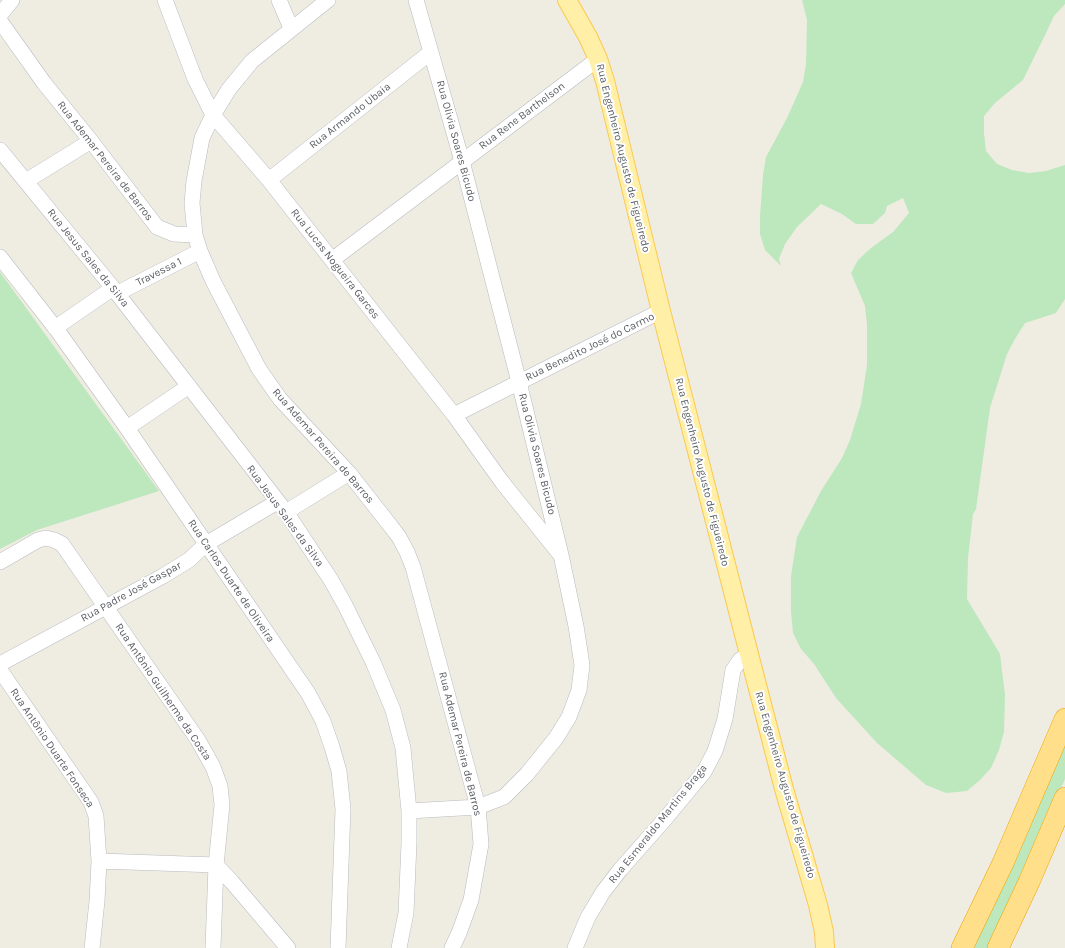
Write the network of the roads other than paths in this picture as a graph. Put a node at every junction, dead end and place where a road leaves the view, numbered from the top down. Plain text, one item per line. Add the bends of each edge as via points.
1 (12, 0) edge
2 (165, 0) edge
3 (279, 0) edge
4 (328, 0) edge
5 (416, 0) edge
6 (567, 0) edge
7 (0, 15) edge
8 (0, 21) edge
9 (291, 28) junction
10 (431, 52) junction
11 (598, 59) junction
12 (213, 115) junction
13 (91, 141) junction
14 (0, 150) edge
15 (462, 161) junction
16 (269, 180) junction
17 (26, 181) junction
18 (195, 235) junction
19 (200, 251) junction
20 (0, 257) edge
21 (332, 260) junction
22 (115, 290) junction
23 (661, 311) junction
24 (55, 328) junction
25 (519, 382) junction
26 (189, 386) junction
27 (454, 415) junction
28 (127, 428) junction
29 (350, 473) junction
30 (281, 507) junction
31 (551, 512) junction
32 (528, 515) junction
33 (206, 544) junction
34 (561, 555) junction
35 (0, 562) edge
36 (105, 607) junction
37 (748, 654) junction
38 (0, 664) edge
39 (0, 670) edge
40 (1065, 719) edge
41 (1065, 798) edge
42 (478, 807) junction
43 (409, 811) junction
44 (99, 861) junction
45 (216, 865) junction
46 (92, 948) edge
47 (213, 948) edge
48 (288, 948) edge
49 (338, 948) edge
50 (399, 948) edge
51 (452, 948) edge
52 (575, 948) edge
53 (826, 948) edge
54 (962, 948) edge
55 (998, 948) edge

1 - 7 street
2 - 12 street, Rua Lucas Nogueira Garces via 195,79
3 - 9 street
4 - 9 street
5 - 10 street, Rua Olivia Soares Bicudo
6 - 11 main road, Rua Engenheiro Augusto de Figueiredo
8 - 13 street, Rua Ademar Pereira de Barros via 44,83
9 - 12 street via 252,61 229,89
10 - 15 street, Rua Olivia Soares Bicudo
10 - 16 street, Rua Armando Ubaia
11 - 15 street, Rua Rene Barthelson
11 - 23 main road, Rua Engenheiro Augusto de Figueiredo
12 - 16 street, Rua Lucas Nogueira Garces
12 - 18 street via 202,138 194,181 192,203
13 - 17 street
13 - 18 street, Rua Ademar Pereira de Barros via 157,227 174,234
14 - 17 street, Rua Jesus Sales da Silva
15 - 21 street, Rua Rene Barthelson
15 - 25 street, Rua Olivia Soares Bicudo
16 - 21 street, Rua Lucas Nogueira Garces
17 - 22 street, Rua Jesus Sales da Silva
18 - 19 street, Rua Ademar Pereira de Barros
19 - 22 street, Travessa 1
19 - 29 street, Rua Ademar Pereira de Barros via 259,369 280,399
20 - 24 street, Rua Carlos Duarte de Oliveira
21 - 27 street, Rua Lucas Nogueira Garces
22 - 24 street, Travessa 1
22 - 26 street, Rua Jesus Sales da Silva
23 - 25 street, Rua Benedito José do Carmo
23 - 37 main road, Rua Engenheiro Augusto de Figueiredo
24 - 28 street, Rua Carlos Duarte de Oliveira
25 - 27 street, Rua Benedito José do Carmo
25 - 31 street, Rua Olivia Soares Bicudo
26 - 28 street
26 - 30 street, Rua Jesus Sales da Silva
27 - 32 street, Rua Lucas Nogueira Garces
28 - 33 street, Rua Carlos Duarte de Oliveira
29 - 30 street, Rua Padre José Gaspar
29 - 42 street, Rua Ademar Pereira de Barros via 399,537 414,567
30 - 33 street, Rua Padre José Gaspar
30 - 43 street, Rua Jesus Sales da Silva via 331,580 373,662 393,710 403,748
31 - 32 street
31 - 34 street, Rua Olivia Soares Bicudo
32 - 34 street, Rua Lucas Nogueira Garces
33 - 36 street, Rua Padre José Gaspar via 189,560
33 - 49 street, Rua Carlos Duarte de Oliveira via 308,693 323,721 332,747 339,771 344,809
34 - 42 street, Rua Olivia Soares Bicudo via 580,647 582,665 579,690 569,717 556,738 527,774 504,797
35 - 36 street, Rua Antônio Guilherme da Costa via 38,540 54,540 62,544
36 - 38 street, Rua Padre José Gaspar
36 - 45 street, Rua Antônio Guilherme da Costa via 198,740 213,767 220,786 222,805
37 - 52 street, Rua Esmeraldo Martins Braga via 733,670 725,720 715,751 704,772 603,892 588,917
37 - 53 main road, Rua Engenheiro Augusto de Figueiredo via 818,905
39 - 44 street, Rua Antônio Duarte Fonseca via 91,802 96,816
40 - 54 highway via 1003,863
41 - 55 highway
42 - 43 street, Rua Olivia Soares Bicudo
42 - 51 street, Rua Ademar Pereira de Barros via 482,844 471,900
43 - 50 street, Rua Jesus Sales da Silva via 406,913
44 - 45 street
44 - 46 street, Rua Antônio Duarte Fonseca
45 - 47 street, Rua Antônio Guilherme da Costa
45 - 48 street

